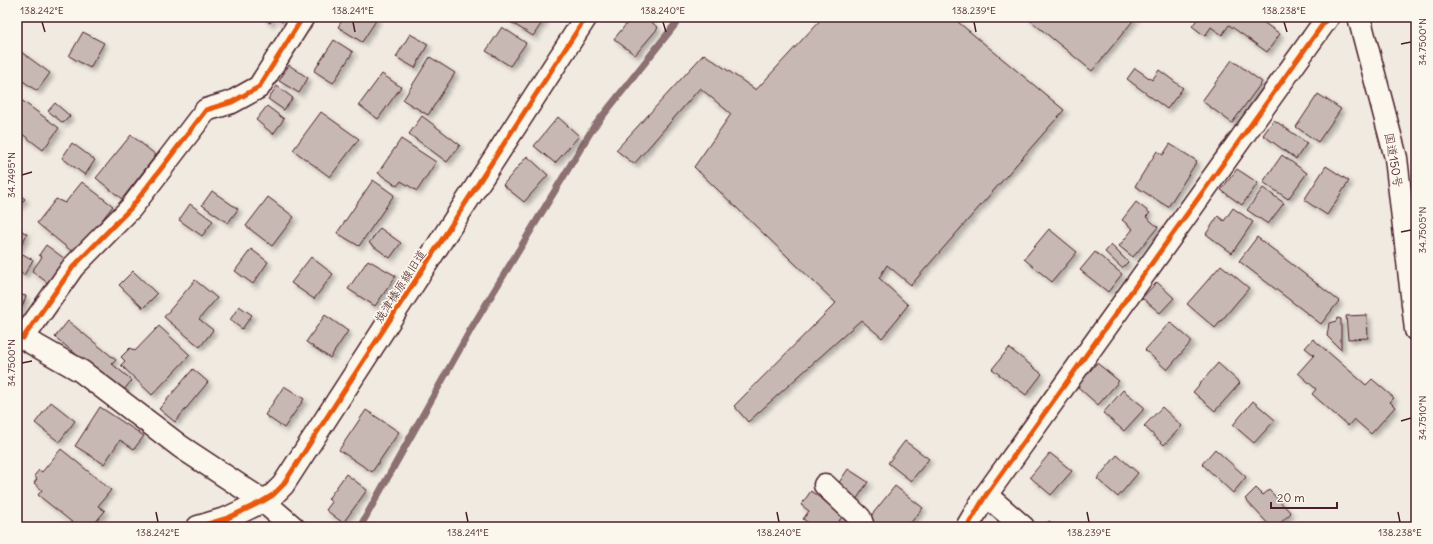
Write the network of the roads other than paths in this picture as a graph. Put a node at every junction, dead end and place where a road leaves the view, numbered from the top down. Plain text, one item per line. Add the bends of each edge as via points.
1 (303, 17) edge
2 (586, 17) edge
3 (1328, 17) edge
4 (1359, 17) edge
5 (1416, 330) edge
6 (20, 337) edge
7 (825, 485) dead end
8 (986, 495) junction
9 (263, 501) junction
10 (198, 527) edge
11 (293, 527) edge
12 (863, 527) edge
13 (967, 527) edge
14 (1022, 527) edge

1 - 6 main road via 259,87 232,102 206,110 131,208 73,267
2 - 9 main road, 焼津榛原線旧道 via 283,485
3 - 8 main road
4 - 5 main road, 国道150号 via 1396,158
6 - 9 main road via 80,371 181,447
7 - 12 main road via 860,518
8 - 13 main road
8 - 14 main road
9 - 10 main road, 焼津榛原線旧道 via 228,518
9 - 11 main road

